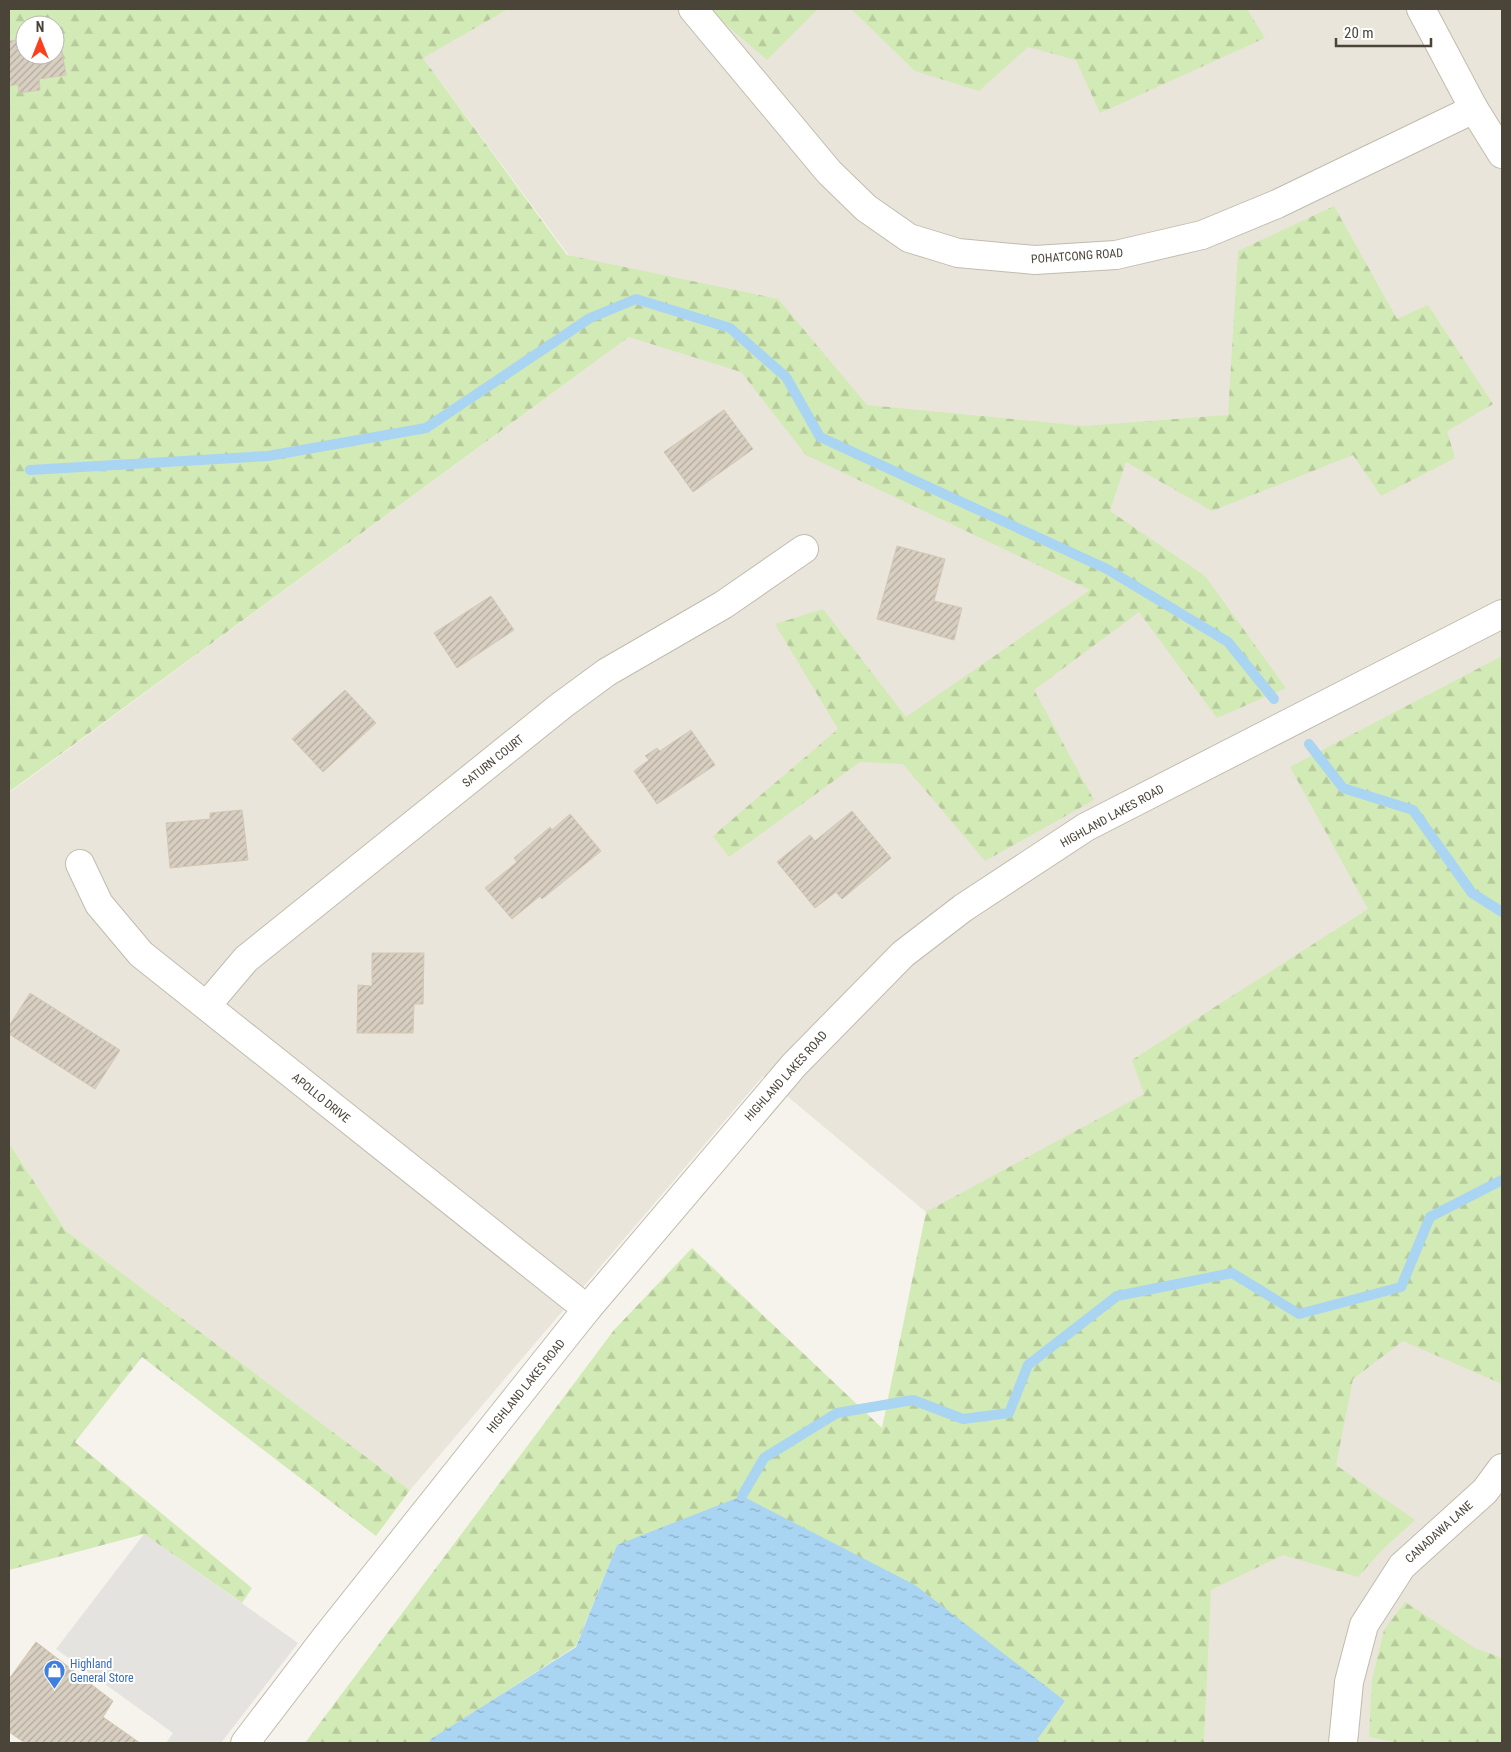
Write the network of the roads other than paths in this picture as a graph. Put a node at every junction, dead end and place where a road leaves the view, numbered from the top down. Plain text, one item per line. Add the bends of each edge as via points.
1 (693, 9) edge
2 (1421, 9) edge
3 (1474, 108) junction
4 (1502, 154) edge
5 (804, 549) dead end
6 (1502, 614) edge
7 (80, 864) dead end
8 (207, 1005) junction
9 (587, 1309) junction
10 (1502, 1468) edge
11 (245, 1743) edge
12 (1343, 1743) edge

1 - 3 street, POHATCONG ROAD via 829,172 866,208 909,238 958,253 1035,260 1116,255 1202,235 1278,204
2 - 3 street
3 - 4 street
5 - 8 street, SATURN COURT via 723,605 607,672 562,705 246,958
6 - 9 street, HIGHLAND LAKES ROAD via 1086,827 963,908 903,954 794,1066
7 - 8 street, APOLLO DRIVE via 99,904 141,954
8 - 9 street, APOLLO DRIVE
9 - 11 street, HIGHLAND LAKES ROAD via 326,1636
10 - 12 street, CANADAWA LANE via 1485,1491 1402,1566 1364,1625 1349,1682

